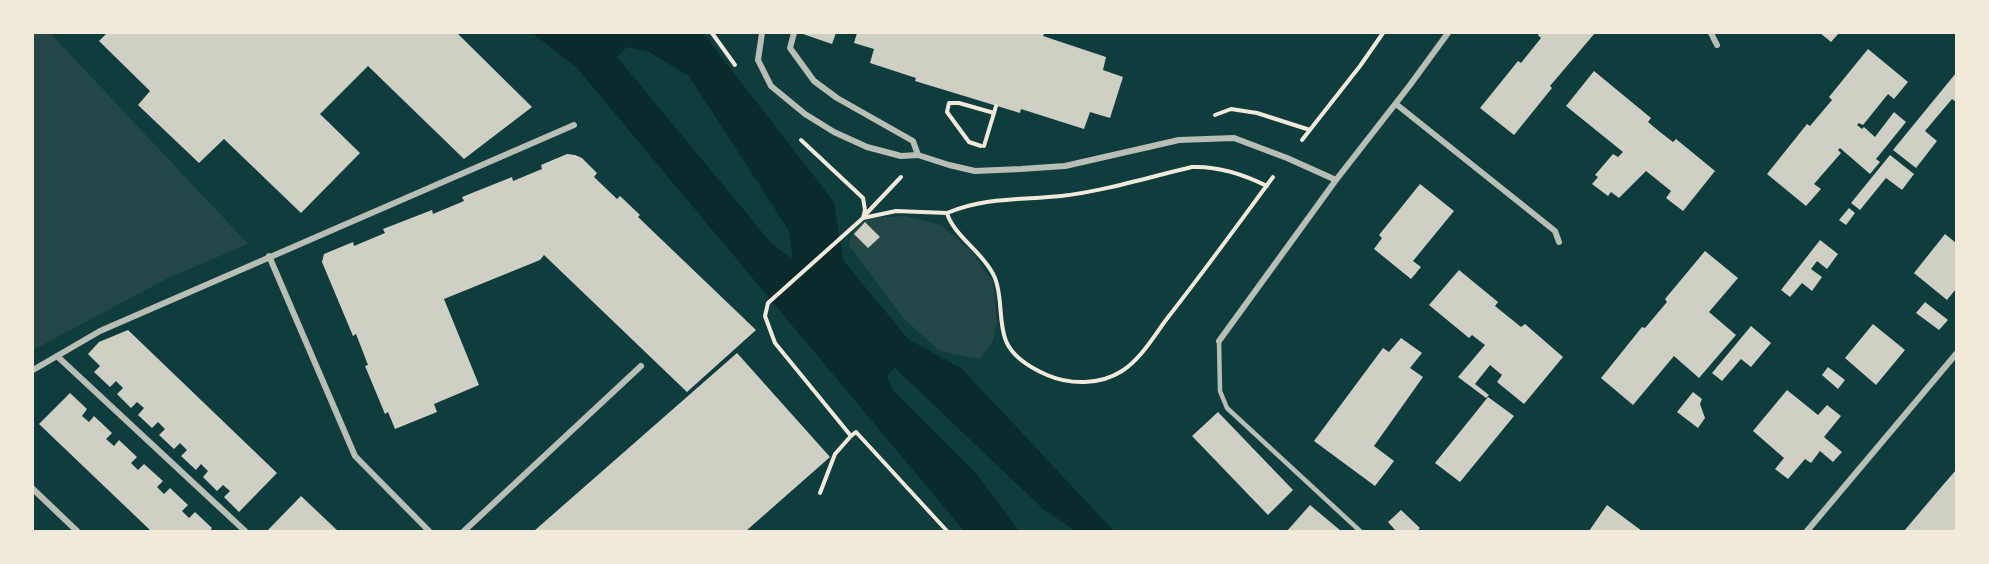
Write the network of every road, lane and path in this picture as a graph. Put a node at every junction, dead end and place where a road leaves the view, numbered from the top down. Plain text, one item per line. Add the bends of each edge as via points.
1 (762, 33) edge
2 (794, 33) edge
3 (1383, 33) edge
4 (1448, 33) edge
5 (1711, 33) edge
6 (1718, 45) dead end
7 (1396, 104) junction
8 (996, 106) dead end
9 (994, 113) junction
10 (1209, 117) dead end
11 (574, 125) dead end
12 (1310, 130) junction
13 (984, 146) junction
14 (993, 146) dead end
15 (918, 155) junction
16 (1287, 158) junction
17 (1336, 180) junction
18 (1267, 186) junction
19 (862, 198) dead end
20 (947, 213) junction
21 (863, 218) junction
22 (1559, 242) dead end
23 (269, 256) junction
24 (1219, 341) joint
25 (1956, 354) edge
26 (57, 356) junction
27 (641, 366) dead end
28 (33, 370) edge
29 (851, 436) junction
30 (33, 489) edge
31 (820, 494) dead end
32 (77, 531) edge
33 (245, 531) edge
34 (429, 531) edge
35 (464, 531) edge
36 (947, 531) edge
37 (1360, 531) edge
38 (1807, 531) edge

1 - 15 street via 758,60 771,86 805,114 867,147 901,156
2 - 15 street via 790,48 814,81 913,141
3 - 12 path
4 - 7 street
5 - 6 street
7 - 17 street
7 - 22 street via 1555,231
8 - 9 path
9 - 13 path
9 - 13 path via 949,103 947,112 969,142
10 - 12 path via 1231,109
11 - 23 street
12 - 16 path
13 - 14 path
15 - 16 street via 975,171 1022,169 1065,166 1179,140 1234,138
15 - 21 path
16 - 17 street
16 - 18 path
17 - 24 street
18 - 20 path via 1227,170 1192,167 1084,192 986,201
18 - 20 path via 1138,356 1111,376 1073,382 1056,379 1019,359 1006,341 994,275
19 - 21 path
20 - 21 path via 896,210
21 - 29 path via 768,303 765,316 776,343
23 - 26 street via 100,331
23 - 34 street via 355,456
24 - 37 lane via 1220,391 1227,408
25 - 38 street
26 - 28 street
26 - 33 street
27 - 35 street
29 - 31 path via 836,454
29 - 36 path via 856,432
30 - 32 street

